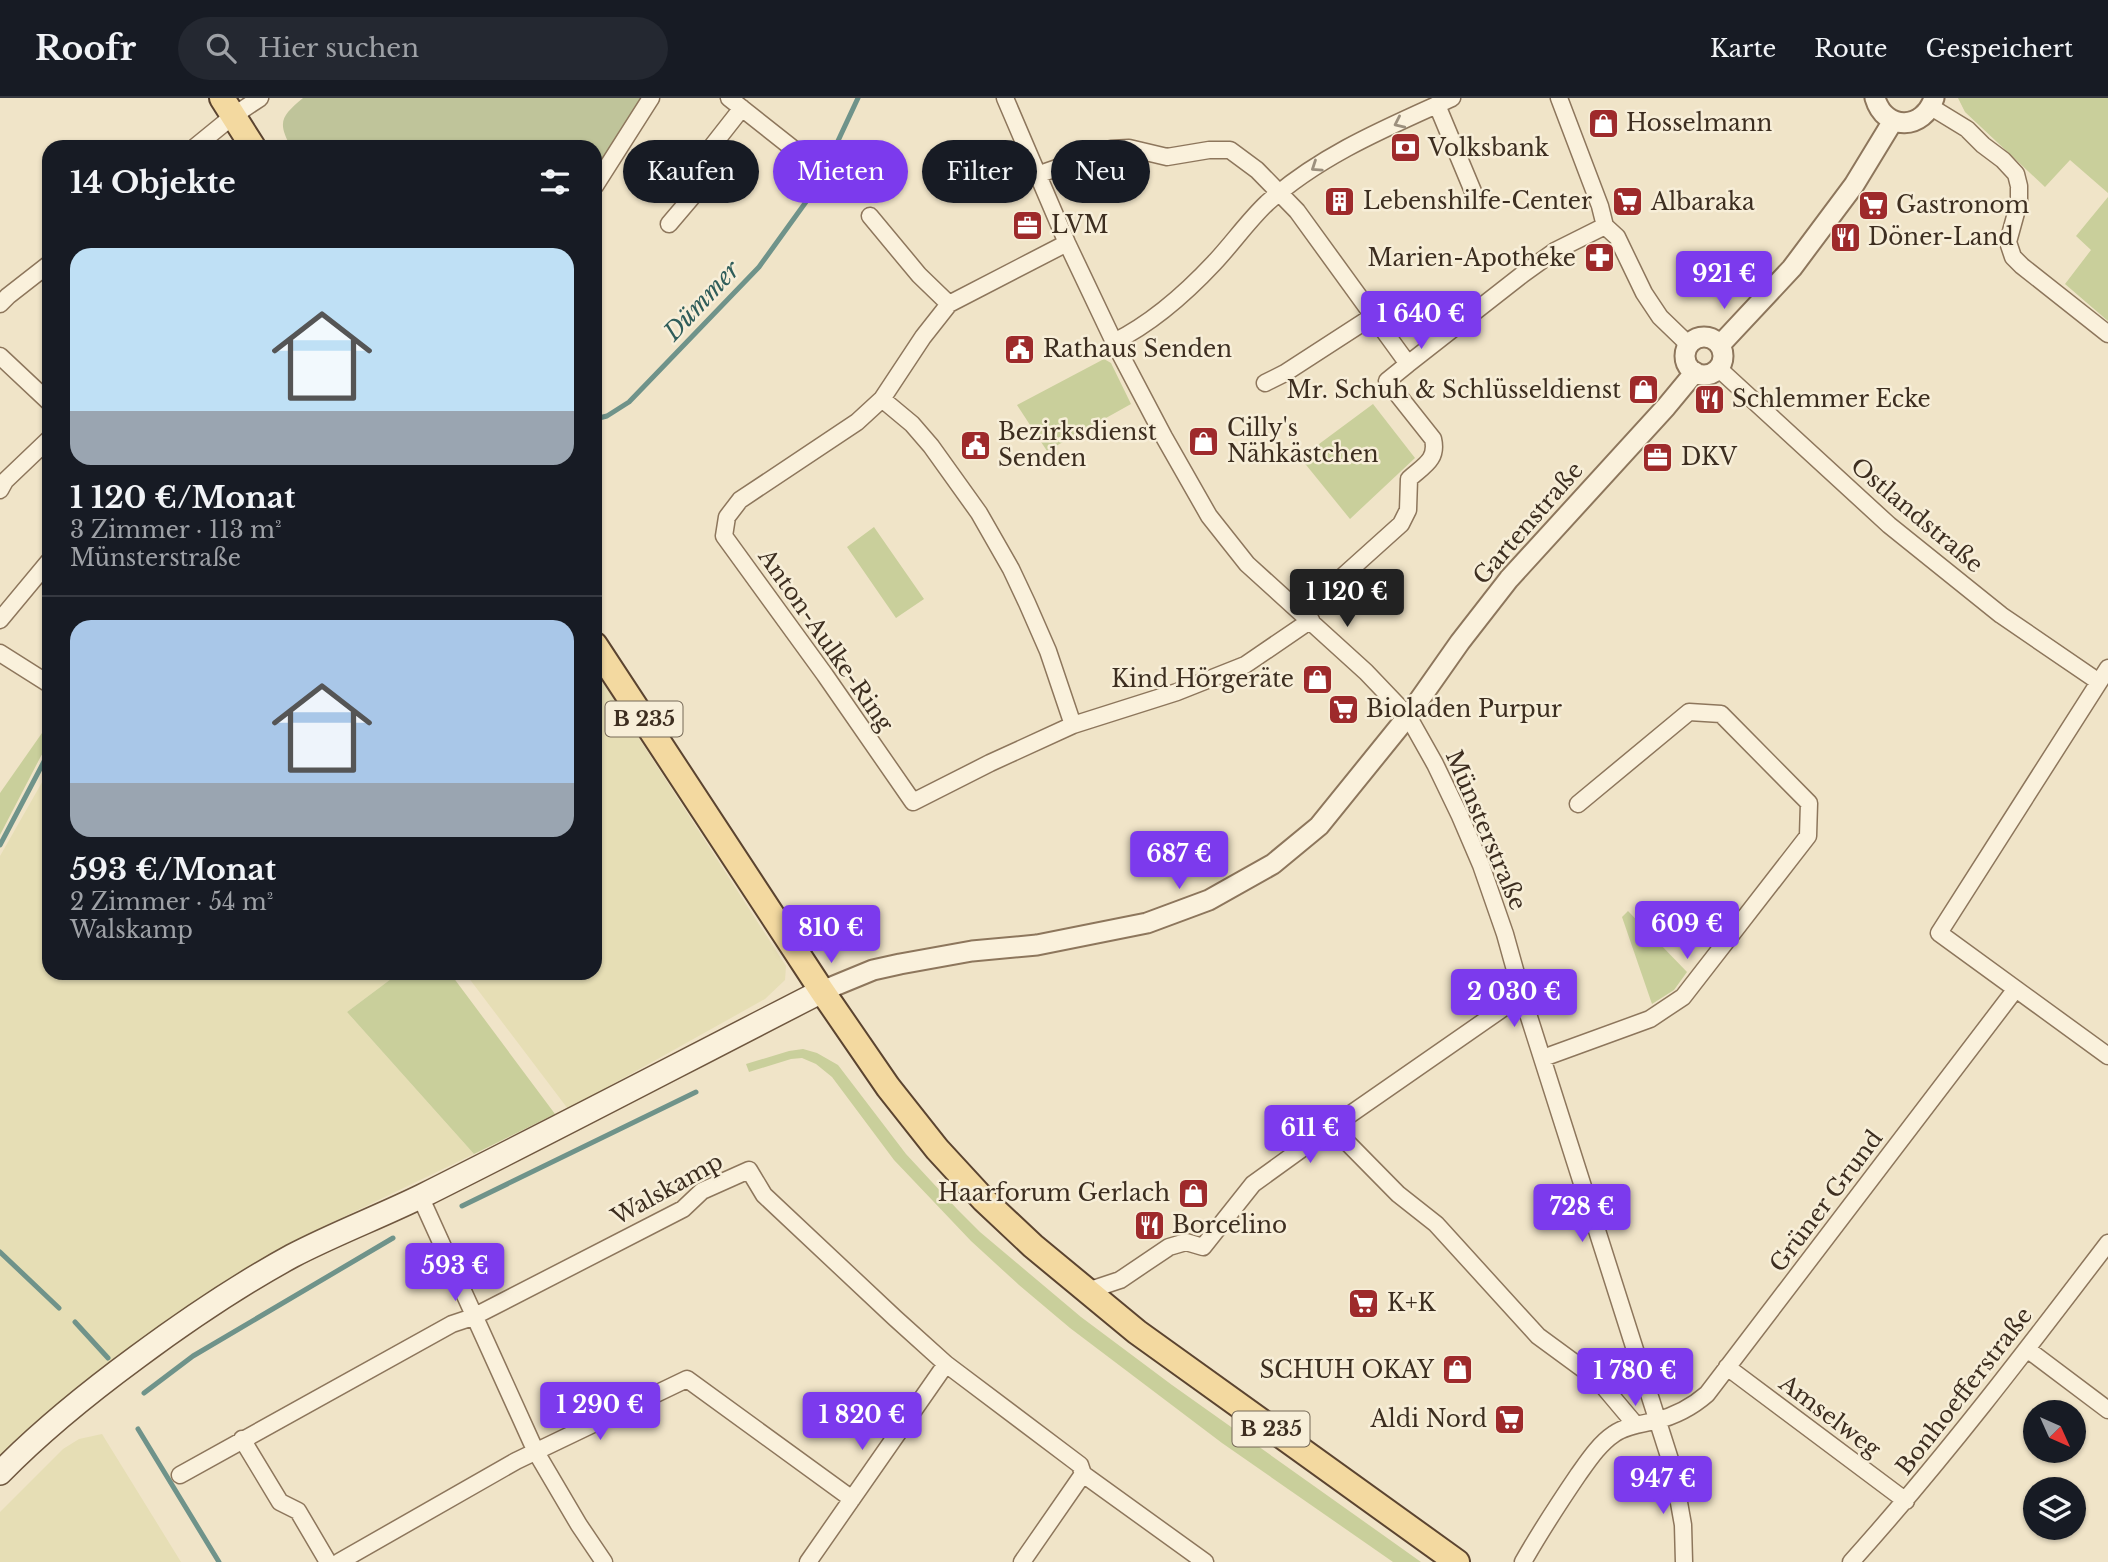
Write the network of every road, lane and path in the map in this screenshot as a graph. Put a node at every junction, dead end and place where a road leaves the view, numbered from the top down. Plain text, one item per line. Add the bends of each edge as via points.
1 (260, 98) edge
2 (651, 98) edge
3 (1005, 98) edge
4 (1452, 98) edge
5 (1559, 98) edge
6 (1875, 98) edge
7 (736, 103) edge
8 (1933, 103) edge
9 (1437, 105) junction
10 (227, 107) edge
11 (1893, 121) junction
12 (201, 140) edge
13 (248, 140) edge
14 (782, 140) edge
15 (1022, 140) edge
16 (602, 175) edge
17 (1037, 175) joint
18 (1280, 193) junction
19 (1477, 201) dead end
20 (870, 216) dead end
21 (669, 224) dead end
22 (1605, 226) junction
23 (1067, 243) junction
24 (42, 269) edge
25 (0, 304) edge
26 (949, 304) junction
27 (1373, 316) junction
28 (2108, 334) edge
29 (1114, 342) junction
30 (1689, 345) junction
31 (1720, 345) junction
32 (0, 356) edge
33 (1408, 364) junction
34 (1718, 368) junction
35 (1695, 372) junction
36 (1265, 383) dead end
37 (42, 395) edge
38 (881, 399) junction
39 (42, 446) edge
40 (0, 490) edge
41 (42, 569) edge
42 (1307, 617) junction
43 (0, 620) edge
44 (0, 653) edge
45 (602, 656) edge
46 (2108, 668) edge
47 (42, 680) edge
48 (2099, 682) junction
49 (1408, 716) junction
50 (1073, 725) junction
51 (1578, 804) dead end
52 (2015, 990) junction
53 (822, 991) junction
54 (1522, 995) junction
55 (2108, 1056) edge
56 (1543, 1058) junction
57 (1332, 1127) junction
58 (420, 1196) junction
59 (2108, 1243) edge
60 (1087, 1291) junction
61 (473, 1317) junction
62 (2027, 1349) junction
63 (946, 1364) junction
64 (1727, 1367) junction
65 (2108, 1410) edge
66 (1658, 1420) junction
67 (1635, 1424) junction
68 (242, 1439) junction
69 (536, 1452) junction
70 (0, 1473) edge
71 (1083, 1474) junction
72 (180, 1475) dead end
73 (852, 1499) junction
74 (1906, 1501) junction
75 (328, 1562) edge
76 (339, 1562) edge
77 (604, 1562) edge
78 (808, 1562) edge
79 (1022, 1562) edge
80 (1205, 1562) edge
81 (1457, 1562) edge
82 (1524, 1562) edge
83 (1684, 1562) edge
84 (1851, 1562) edge

1 - 10 street
2 - 16 street
3 - 15 street, Münsterstraße
4 - 9 street
5 - 22 street
6 - 11 street
7 - 14 street
7 - 21 street via 691,173 703,184
8 - 11 street via 1914,121
8 - 28 street via 2016,174 2019,202 2008,242 2013,257
9 -> 18 street via 1346,147
9 - 19 street
10 - 12 street
10 - 13 main road
11 - 31 street via 1854,185 1792,268
17 - 18 street via 1111,149 1129,148 1167,158 1230,150
17 - 23 street, Münsterstraße
18 - 27 street
18 - 29 street via 1164,311
20 - 26 street
22 - 30 street via 1617,237 1660,317
22 - 33 street via 1555,251
23 - 26 street, Anton-Aulke-Ring
23 - 29 street, Münsterstraße
24 - 25 street
26 - 38 street, Anton-Aulke-Ring
27 - 33 street
27 - 36 street
29 - 42 street, Münsterstraße via 1209,516 1247,564
30 - 31 street via 1701,337
30 - 35 street via 1686,363
31 - 34 street via 1723,357
32 - 37 street
33 - 42 street, Anton-Aulke-Ring via 1387,381 1433,439 1436,450 1409,479 1408,510 1401,524
34 - 35 street via 1707,374
34 - 48 street, Ostlandstraße via 1889,525 2001,615
35 - 49 street, Gartenstraße via 1509,579
38 - 50 street via 931,446 979,513 1027,603
38 - 50 street, Anton-Aulke-Ring via 858,422 740,500 727,517 724,536 912,802
39 - 40 street
41 - 43 street
42 - 49 street, Münsterstraße
42 - 50 street, Anton-Aulke-Ring via 1245,665
44 - 47 street
45 - 53 main road, B 235
46 - 48 street
48 - 52 street via 1940,933
49 - 53 street, Gartenstraße via 1319,826 1273,864 1209,900 1147,923 1096,934 873,970
49 - 54 street, Münsterstraße via 1476,853
51 - 56 street via 1689,712 1721,714 1809,803 1808,836 1683,998 1650,1019
52 - 55 street
52 - 64 street, Grüner Grund
53 - 58 main road
53 - 60 main road, B 235 via 937,1149 1032,1246
54 - 56 street, Münsterstraße
54 - 57 street
56 - 66 street, Münsterstraße
57 - 60 street via 1253,1184 1203,1247 1186,1242 1170,1247 1120,1280
57 - 67 street via 1398,1194 1436,1224 1538,1336 1598,1380
58 - 61 street
58 - 70 main road via 239,1285 82,1397
59 - 62 street, Bonhoefferstraße
60 - 81 main road, B 235 via 1177,1362
61 - 63 street, Walskamp via 683,1209 702,1191 749,1170 764,1195
61 - 68 street, Walskamp via 452,1324
61 - 69 street
62 - 65 street
62 - 74 street, Bonhoefferstraße
63 - 71 street, Walskamp via 1080,1465
63 - 73 street
64 - 66 street, Grüner Grund via 1694,1406
64 - 74 street, Amselweg
66 - 67 street, Grüner Grund
66 - 83 street, Münsterstraße via 1675,1481
67 - 82 street via 1614,1434 1592,1455
68 - 72 street, Walskamp
68 - 75 street via 280,1502 298,1511
69 - 73 street via 687,1379
69 - 76 street
69 - 77 street
71 - 79 street
71 - 80 street, Walskamp
73 - 78 street
74 - 84 street, Bonhoefferstraße

